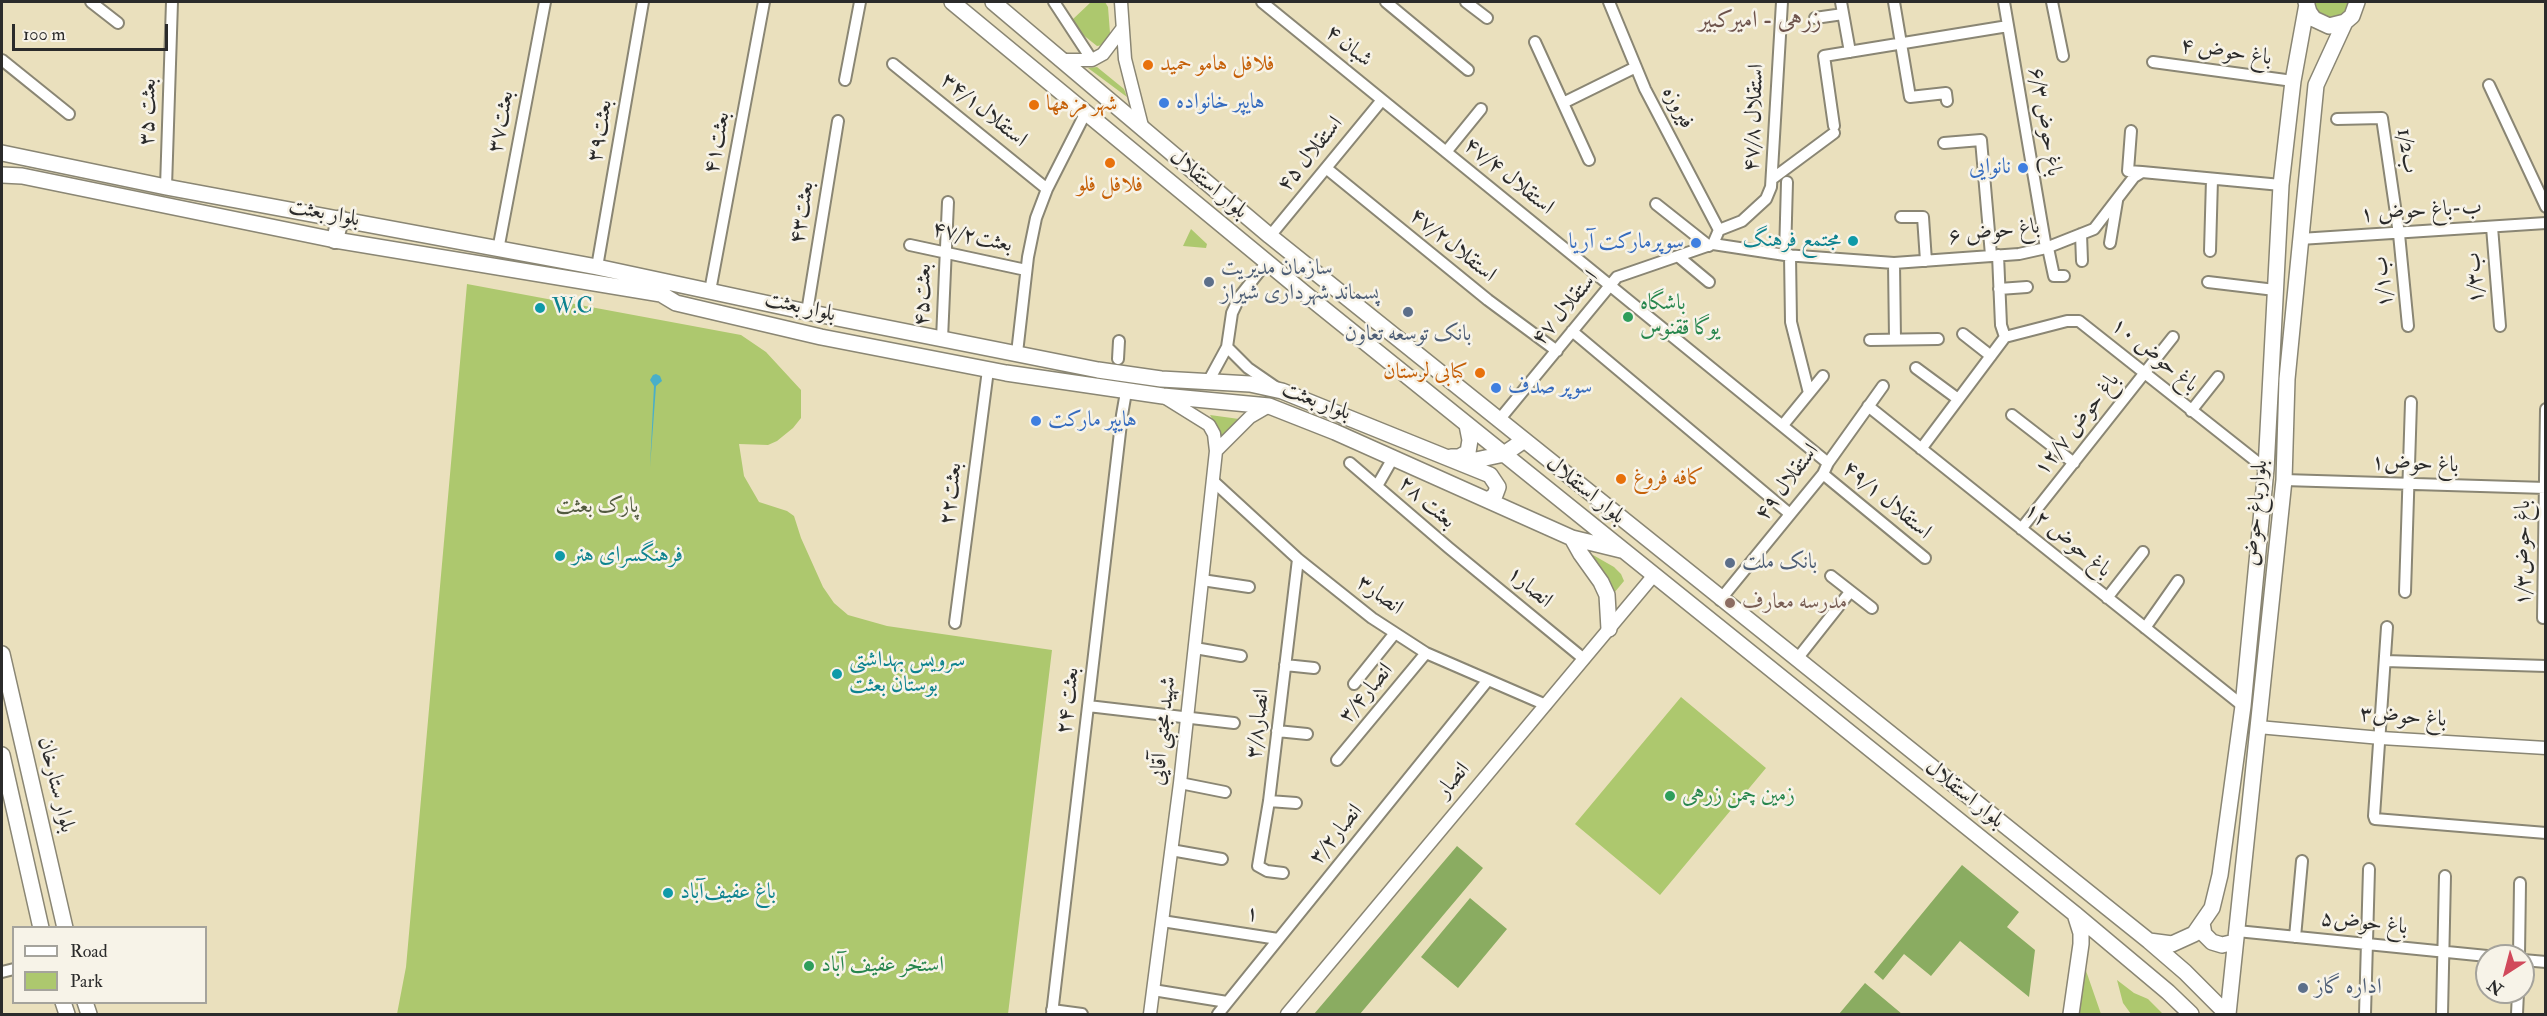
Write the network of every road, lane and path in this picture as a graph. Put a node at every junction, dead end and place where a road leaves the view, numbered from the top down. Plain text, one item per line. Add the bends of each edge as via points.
1 (91, 2) edge
2 (172, 2) edge
3 (546, 2) edge
4 (643, 2) edge
5 (764, 2) edge
6 (861, 2) edge
7 (952, 2) edge
8 (993, 2) edge
9 (1054, 2) edge
10 (1386, 2) edge
11 (1466, 2) edge
12 (1609, 2) edge
13 (1782, 2) edge
14 (1841, 2) edge
15 (1894, 2) edge
16 (2004, 2) edge
17 (2052, 2) edge
18 (2357, 2) edge
19 (2306, 3) edge
20 (1269, 4) edge
21 (1119, 5) edge
22 (1843, 14) junction
23 (1487, 18) dead end
24 (1815, 18) dead end
25 (2345, 22) junction
26 (118, 23) dead end
27 (2008, 26) junction
28 (1122, 29) junction
29 (1535, 42) dead end
30 (1901, 44) junction
31 (1850, 52) junction
32 (2063, 56) dead end
33 (2, 60) edge
34 (1060, 60) junction
35 (1092, 60) junction
36 (2153, 62) dead end
37 (893, 64) dead end
38 (1636, 67) junction
39 (1468, 70) dead end
40 (845, 80) dead end
41 (2293, 81) junction
42 (2489, 85) dead end
43 (1382, 100) junction
44 (1947, 101) dead end
45 (1563, 103) junction
46 (1480, 109) dead end
47 (1086, 112) junction
48 (69, 114) dead end
49 (2337, 120) dead end
50 (838, 121) dead end
51 (1144, 130) junction
52 (2131, 131) dead end
53 (1944, 143) dead end
54 (1446, 152) junction
55 (2, 153) edge
56 (1589, 160) dead end
57 (1326, 168) junction
58 (2142, 172) junction
59 (2, 175) edge
60 (1772, 179) junction
61 (2212, 179) junction
62 (1204, 182) junction
63 (1787, 182) dead end
64 (2281, 185) junction
65 (166, 187) junction
66 (1047, 189) junction
67 (2118, 198) junction
68 (1190, 199) junction
69 (948, 202) dead end
70 (1656, 204) dead end
71 (2546, 207) edge
72 (1901, 218) dead end
73 (340, 219) junction
74 (2546, 223) edge
75 (2492, 227) junction
76 (1719, 230) junction
77 (2081, 234) junction
78 (2399, 234) junction
79 (1270, 236) junction
80 (2300, 239) junction
81 (335, 240) junction
82 (2110, 243) dead end
83 (910, 245) dead end
84 (1711, 245) junction
85 (2047, 248) junction
86 (498, 250) junction
87 (2210, 251) dead end
88 (946, 252) junction
89 (1788, 255) junction
90 (1995, 255) junction
91 (1679, 256) junction
92 (1926, 261) junction
93 (2082, 261) dead end
94 (1267, 262) junction
95 (1894, 263) junction
96 (597, 267) junction
97 (1026, 270) junction
98 (2064, 276) dead end
99 (1709, 282) dead end
100 (2208, 282) dead end
101 (1609, 285) junction
102 (2027, 287) dead end
103 (1999, 289) junction
104 (2275, 290) junction
105 (710, 291) junction
106 (807, 312) junction
107 (2408, 326) dead end
108 (2500, 326) dead end
109 (1572, 332) junction
110 (1963, 334) dead end
111 (2005, 337) junction
112 (2173, 337) dead end
113 (942, 339) junction
114 (1895, 339) junction
115 (1938, 339) dead end
116 (1870, 340) dead end
117 (1119, 341) dead end
118 (1227, 347) junction
119 (1557, 351) junction
120 (1017, 353) junction
121 (1991, 356) junction
122 (1118, 359) dead end
123 (1916, 368) dead end
124 (988, 370) junction
125 (2144, 373) junction
126 (1823, 376) dead end
127 (2218, 377) dead end
128 (1208, 382) junction
129 (1883, 387) dead end
130 (2269, 388) junction
131 (2287, 388) junction
132 (1282, 391) junction
133 (1126, 392) junction
134 (1809, 393) junction
135 (1163, 396) junction
136 (1958, 399) junction
137 (2411, 402) dead end
138 (1269, 406) junction
139 (1868, 406) junction
140 (2546, 409) edge
141 (2192, 411) junction
142 (2012, 415) dead end
143 (1499, 420) junction
144 (1467, 425) junction
145 (1783, 425) junction
146 (1523, 441) junction
147 (1921, 449) junction
148 (1216, 451) junction
149 (1504, 454) junction
150 (1443, 457) junction
151 (1393, 458) junction
152 (1350, 463) dead end
153 (1462, 463) junction
154 (1828, 463) junction
155 (2074, 463) junction
156 (2266, 469) junction
157 (1823, 474) junction
158 (2284, 480) junction
159 (1213, 481) junction
160 (2408, 484) junction
161 (1377, 486) junction
162 (2545, 488) edge
163 (1488, 500) junction
164 (1790, 514) junction
165 (2021, 529) junction
166 (1572, 538) junction
167 (1449, 548) joint
168 (1621, 550) junction
169 (2143, 552) dead end
170 (1925, 558) dead end
171 (1298, 559) junction
172 (1654, 575) junction
173 (1831, 576) dead end
174 (1202, 580) junction
175 (2178, 581) dead end
176 (1249, 587) dead end
177 (1850, 592) junction
178 (2405, 592) dead end
179 (2107, 598) junction
180 (1720, 600) junction
181 (1872, 609) dead end
182 (2543, 618) dead end
183 (955, 623) dead end
184 (2387, 627) dead end
185 (2145, 628) junction
186 (1609, 629) junction
187 (1395, 633) junction
188 (1195, 648) junction
189 (1426, 653) junction
190 (2, 654) edge
191 (1241, 656) dead end
192 (1584, 659) junction
193 (1797, 659) junction
194 (2385, 661) junction
195 (1285, 665) junction
196 (2546, 666) edge
197 (1314, 668) dead end
198 (1488, 680) junction
199 (1354, 684) dead end
200 (1828, 685) junction
201 (1815, 702) junction
202 (1088, 705) junction
203 (1546, 705) junction
204 (2243, 706) junction
205 (1187, 717) junction
206 (1234, 723) dead end
207 (2258, 727) junction
208 (1277, 731) junction
209 (1307, 734) dead end
210 (2381, 738) junction
211 (2546, 748) edge
212 (2, 755) edge
213 (1337, 760) dead end
214 (1180, 783) junction
215 (5, 792) edge
216 (1225, 792) dead end
217 (1269, 801) junction
218 (1296, 803) dead end
219 (2546, 833) edge
220 (2224, 837) junction
221 (2245, 841) junction
222 (1171, 850) junction
223 (1222, 860) dead end
224 (2302, 861) dead end
225 (2369, 869) dead end
226 (1283, 873) dead end
227 (2445, 876) dead end
228 (2520, 884) dead end
229 (2075, 914) junction
230 (1162, 921) junction
231 (2202, 923) junction
232 (41, 926) edge
233 (65, 926) edge
234 (2236, 937) junction
235 (2295, 937) junction
236 (1278, 939) junction
237 (2148, 941) junction
238 (2367, 944) junction
239 (2519, 944) edge
240 (2443, 952) junction
241 (2475, 955) edge
242 (1153, 990) junction
243 (1227, 1002) junction
244 (1052, 1012) edge
245 (1082, 1014) edge
246 (1150, 1014) edge
247 (1218, 1014) edge
248 (1287, 1014) edge
249 (2071, 1014) edge
250 (2190, 1014) edge
251 (2227, 1014) edge
252 (2365, 1014) edge
253 (2442, 1014) edge

1 - 26 street
2 - 65 street, ۳۵ بعثت
3 - 86 street, بعثت۳۷
4 - 96 street, بعثت۳۹
5 - 105 street, بعثت۴۱
6 - 40 street
7 - 47 main road, بلوار استقلال
8 - 34 main road, بلوار استقلال
9 - 35 street
10 - 39 street
11 - 23 street
12 - 38 street, فیروزه
13 - 60 street, ۴۷/۸ استقلال
14 - 22 street
15 - 30 street
16 - 27 street, ۶/۳ باغ حوض
17 - 32 street
18 - 25 main road, بلوارباغ حوض
19 - 25 main road via 2314,19 2321,23 2330,26
19 - 41 main road, بلوارباغ حوض
20 - 43 street, ۴ شبان
21 - 28 street
22 - 24 street
22 - 31 street
25 - 80 main road, بلوارباغ حوض via 2316,85
27 - 30 street
27 - 85 street, ۶/۳ باغ حوض
28 - 35 street via 1103,54
28 - 51 street via 1130,84
29 - 45 street
30 - 31 street
30 - 44 street via 1910,97 1946,93
31 - 60 street via 1824,56 1834,130
33 - 48 street
34 - 35 street
34 - 51 main road, بلوار استقلال
36 - 41 street, ۴ باغ حوض
37 - 66 street, استقلال۳۴/۱
38 - 45 street
38 - 76 street, فیروزه
41 - 64 main road, بلوارباغ حوض
42 - 71 street
43 - 54 street, ۴۷/۴ استقلال
43 - 57 street, ۴۵ استقلال
45 - 56 street
46 - 54 street
47 - 66 street
47 - 68 main road, بلوار استقلال
49 - 78 street, 1/2ب via 2382,118
50 - 106 street, بعثت۴۳
51 - 62 main road, بلوار استقلال
52 - 58 street via 2128,171
53 - 90 street via 1981,140
54 - 101 street, ۴۷/۴ استقلال
55 - 65 main road, بلوار بعثت
57 - 79 street, ۴۵ استقلال
57 - 119 street, استقلال۴۷/۲
58 - 61 street
58 - 67 street, ۶ باغ حوض
59 - 81 main road, بلوار بعثت
60 - 76 street, ۴۷/۸ استقلال via 1766,199 1742,221
61 - 64 street
61 - 87 street
62 - 68 main road
62 - 79 main road, بلوار استقلال
63 - 89 street
64 - 104 main road, بلوارباغ حوض
65 - 73 main road, بلوار بعثت
66 - 97 street via 1036,218
67 - 77 street, ۶ باغ حوض via 2094,229
67 - 82 street
68 - 94 main road, بلوار استقلال
69 - 88 street, بعثت۴۵
70 - 84 street
72 - 92 street via 1923,217
73 - 81 main road
73 - 86 main road, بلوار بعثت
74 - 75 street, ۱ ب-باغ حوض
75 - 78 street, ۱ ب-باغ حوض
75 - 108 street, ب۱/۳
76 - 84 street
77 - 85 street, ۶ باغ حوض
77 - 93 street
78 - 80 street, ۱ ب-باغ حوض
78 - 107 street, ب۱/۱
79 - 143 main road, بلوار استقلال
80 - 131 main road, بلوارباغ حوض
81 - 124 main road, بلوار بعثت via 662,294 676,303 821,337
83 - 88 street, بعثت۴۷/۲
84 - 89 street, ۴۷ استقلال
84 - 91 street, ۴۷ استقلال
85 - 90 street, ۶ باغ حوض
85 - 98 street, ۶/۳ باغ حوض via 2054,276
86 - 96 main road, بلوار بعثت
88 - 97 street, بعثت۴۷/۲
88 - 113 street, بعثت۴۵
89 - 95 street, ۶ باغ حوض
89 - 134 street via 1791,322
90 - 92 street, ۶ باغ حوض
90 - 103 street
91 - 99 street
91 - 101 street, ۴۷ استقلال via 1617,278
92 - 95 street, ۶ باغ حوض
94 - 118 street via 1240,296 1232,313
94 - 144 main road, بلوار استقلال
95 - 114 street
96 - 105 main road, بلوار بعثت
97 - 120 street
100 - 104 street
101 - 109 street, ۴۷ استقلال
101 - 145 street, ۴۷/۴ استقلال
102 - 103 street
103 - 111 street
104 - 130 main road, بلوارباغ حوض
105 - 106 main road, بلوار بعثت
106 - 113 main road, بلوار بعثت
109 - 119 street, ۴۷ استقلال
109 - 164 street
110 - 121 street
111 - 121 street
111 - 125 street, ۱۰ باغ حوض via 2079,321
112 - 125 street, ۱۲/۷ باغ حوض
113 - 120 main road, بلوار بعثت
114 - 115 street
114 - 116 street
117 - 122 street
118 - 128 street
118 - 132 street via 1248,368
119 - 143 street, ۴۷ استقلال
120 - 128 main road, بلوار بعثت via 1098,370
121 - 136 street
123 - 136 street
124 - 133 main road, بلوار بعثت
124 - 183 street, بعثت۲۲
125 - 141 street, ۱۰ باغ حوض
125 - 155 street, ۱۲/۷ باغ حوض
126 - 134 street
127 - 141 street
128 - 132 main road, بلوار بعثت via 1250,384
129 - 139 street, ۴۹ استقلال
130 - 131 main road
130 - 156 main road, بلوارباغ حوض
131 - 158 main road, بلوارباغ حوض
132 - 150 main road, بلوار بعثت
133 - 135 main road, بلوار بعثت
133 - 202 street, بعثت ۲۴
134 - 145 street
135 - 138 main road, بلوار بعثت
135 - 148 street via 1209,425
136 - 147 street
137 - 160 street
138 - 148 street via 1250,417
138 - 151 main road, بلوار بعثت
139 - 147 street, ۱۲ باغ حوض
139 - 154 street, ۴۹ استقلال
140 - 162 street, باغ حوض۱/۳
141 - 156 street, ۱۰ باغ حوض
142 - 155 street
143 - 146 main road, بلوار استقلال
144 - 149 main road, بلوار استقلال
144 - 150 main road via 1468,452 1459,458
145 - 154 street, ۴۷/۴ استقلال
146 - 149 main road
146 - 180 main road, بلوار استقلال
147 - 165 street, ۱۲ باغ حوض
148 - 159 street, شهید مجتبی آقایی
149 - 153 main road
149 - 168 main road, بلوار استقلال
150 - 153 main road, بلوار بعثت
151 - 161 street, بعثت ۲۸
151 - 163 main road, بلوار بعثت
152 - 161 street, بعثت ۲۸
153 - 163 main road, بلوار بعثت via 1490,475 1498,487 1496,495
154 - 157 street, ۴۹ استقلال
155 - 165 street, ۱۲/۷ باغ حوض
156 - 204 main road, بلوارباغ حوض
157 - 164 street, ۴۹ استقلال
157 - 170 street, ۴۹/۱ استقلال
158 - 160 street, باغ حوض۱
158 - 207 main road, بلوارباغ حوض
159 - 171 street, انصار۳
159 - 174 street, شهید مجتبی آقایی
160 - 162 street, باغ حوض۱
160 - 178 street
161 - 167 street, بعثت ۲۸
162 - 182 street, باغ حوض۱/۳
163 - 166 main road, بلوار بعثت
164 - 180 street, ۴۹ استقلال
165 - 179 street, ۱۲ باغ حوض
166 - 168 main road, بلوار بعثت
166 - 186 main road via 1607,595
167 - 192 street, انصار۱
168 - 172 main road, بلوار استقلال
169 - 179 street
171 - 187 street, انصار۳
171 - 195 street, انصار۳/۸
172 - 186 street, انصار
172 - 201 main road, بلوار استقلال
173 - 177 street
174 - 176 street
174 - 188 street, شهید مجتبی آقایی
175 - 185 street
177 - 181 street
177 - 193 street
179 - 185 street, ۱۲ باغ حوض
180 - 193 main road, بلوار استقلال
184 - 194 street
185 - 204 street, ۱۲ باغ حوض
186 - 192 street, انصار
187 - 189 street, انصار۳
187 - 199 street
188 - 191 street
188 - 205 street, شهید مجتبی آقایی
189 - 198 street, انصار۳
189 - 213 street, انصار۳/۴
190 - 233 main road, بلوار ستارخان
192 - 203 street, انصار
193 - 200 main road, بلوار استقلال
194 - 196 street
194 - 210 street
195 - 197 street
195 - 208 street, انصار۳/۸
198 - 203 street, انصار۳
198 - 236 street, انصار۳/۲
200 - 201 main road
200 - 237 main road, بلوار استقلال
201 - 229 main road, بلوار استقلال
202 - 205 street
202 - 244 street, بعثت ۲۴
203 - 248 street, انصار
204 - 220 main road, بلوارباغ حوض
205 - 206 street
205 - 214 street, شهید مجتبی آقایی
207 - 210 street, باغ حوض۳
207 - 221 main road, بلوارباغ حوض
208 - 209 street
208 - 217 street, انصار۳/۸
210 - 211 street, باغ حوض۳
210 - 219 street via 2375,819
212 - 215 main road, بلوار ستارخان
214 - 216 street
214 - 222 street, شهید مجتبی آقایی
215 - 232 main road, بلوار ستارخان
217 - 218 street
217 - 226 street, انصار۳/۸ via 1258,866
220 - 221 main road
220 - 231 main road, بلوارباغ حوض via 2212,908
221 - 234 main road, بلوارباغ حوض
222 - 223 street
222 - 230 street, شهید مجتبی آقایی
224 - 235 street
225 - 238 street
227 - 240 street
228 - 239 street
229 - 249 main road via 2081,944
229 - 250 main road, بلوار استقلال
230 - 236 street, ۱
230 - 242 street, شهید مجتبی آقایی
231 - 234 main road via 2204,934 2212,942 2222,945
231 - 237 main road, بلوارباغ حوض via 2194,934 2172,944
234 - 235 street, باغ حوض۵
234 - 251 main road, بلوارباغ حوض
235 - 238 street, باغ حوض۵
236 - 243 street, انصار۳/۲
237 - 251 main road, بلوار استقلال
238 - 240 street, باغ حوض۵
238 - 252 street
240 - 241 street, باغ حوض۵
240 - 253 street
242 - 243 street
242 - 246 street, شهید مجتبی آقایی
243 - 247 street, انصار۳/۲
244 - 245 street

